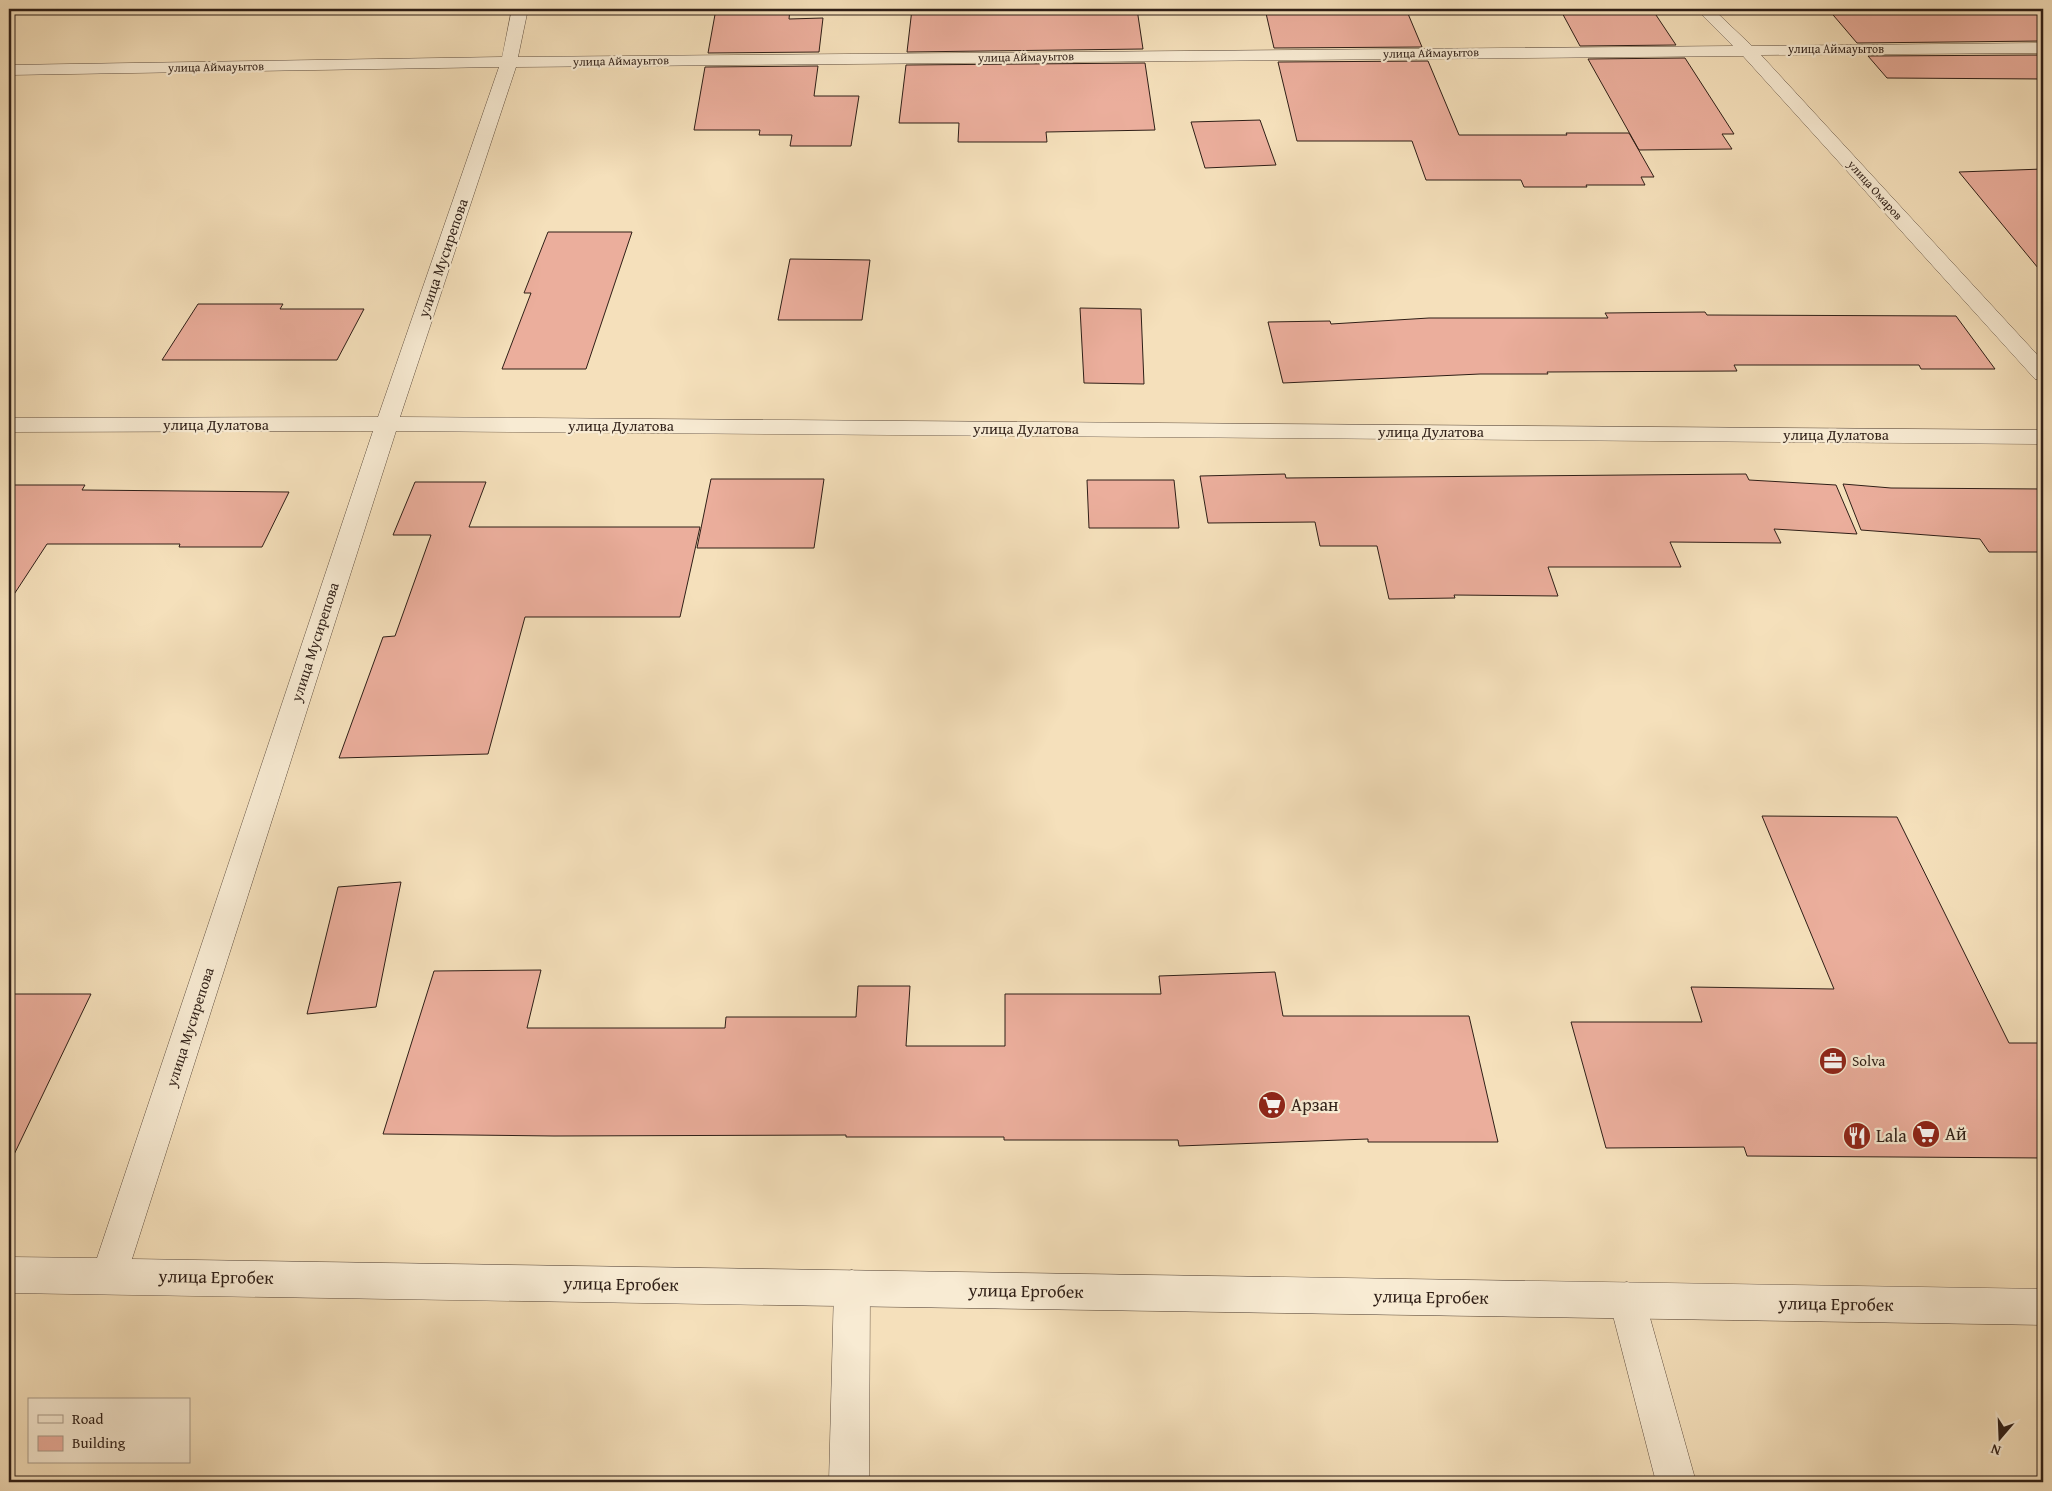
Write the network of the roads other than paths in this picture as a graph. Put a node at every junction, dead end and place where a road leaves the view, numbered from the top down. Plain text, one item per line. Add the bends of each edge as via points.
1 (520, 9) edge
2 (1704, 9) edge
3 (2043, 48) edge
4 (1747, 50) junction
5 (509, 62) junction
6 (9, 70) edge
7 (2043, 374) edge
8 (387, 424) junction
9 (9, 425) edge
10 (2043, 437) edge
11 (9, 1275) edge
12 (109, 1276) junction
13 (852, 1288) junction
14 (1627, 1300) junction
15 (2043, 1307) edge
16 (849, 1482) edge
17 (1676, 1482) edge

1 - 5 street, улица Мусирепова
2 - 4 street, улица Омаров
3 - 4 street, улица Аймауытов
4 - 5 street, улица Аймауытов
4 - 7 street, улица Омаров
5 - 6 street, улица Аймауытов
5 - 8 street, улица Мусирепова
8 - 9 street, улица Дулатова
8 - 10 street, улица Дулатова
8 - 12 street, улица Мусирепова
11 - 12 street, улица Ергобек
12 - 13 street, улица Ергобек
13 - 14 street, улица Ергобек
13 - 16 street
14 - 15 street, улица Ергобек
14 - 17 street

